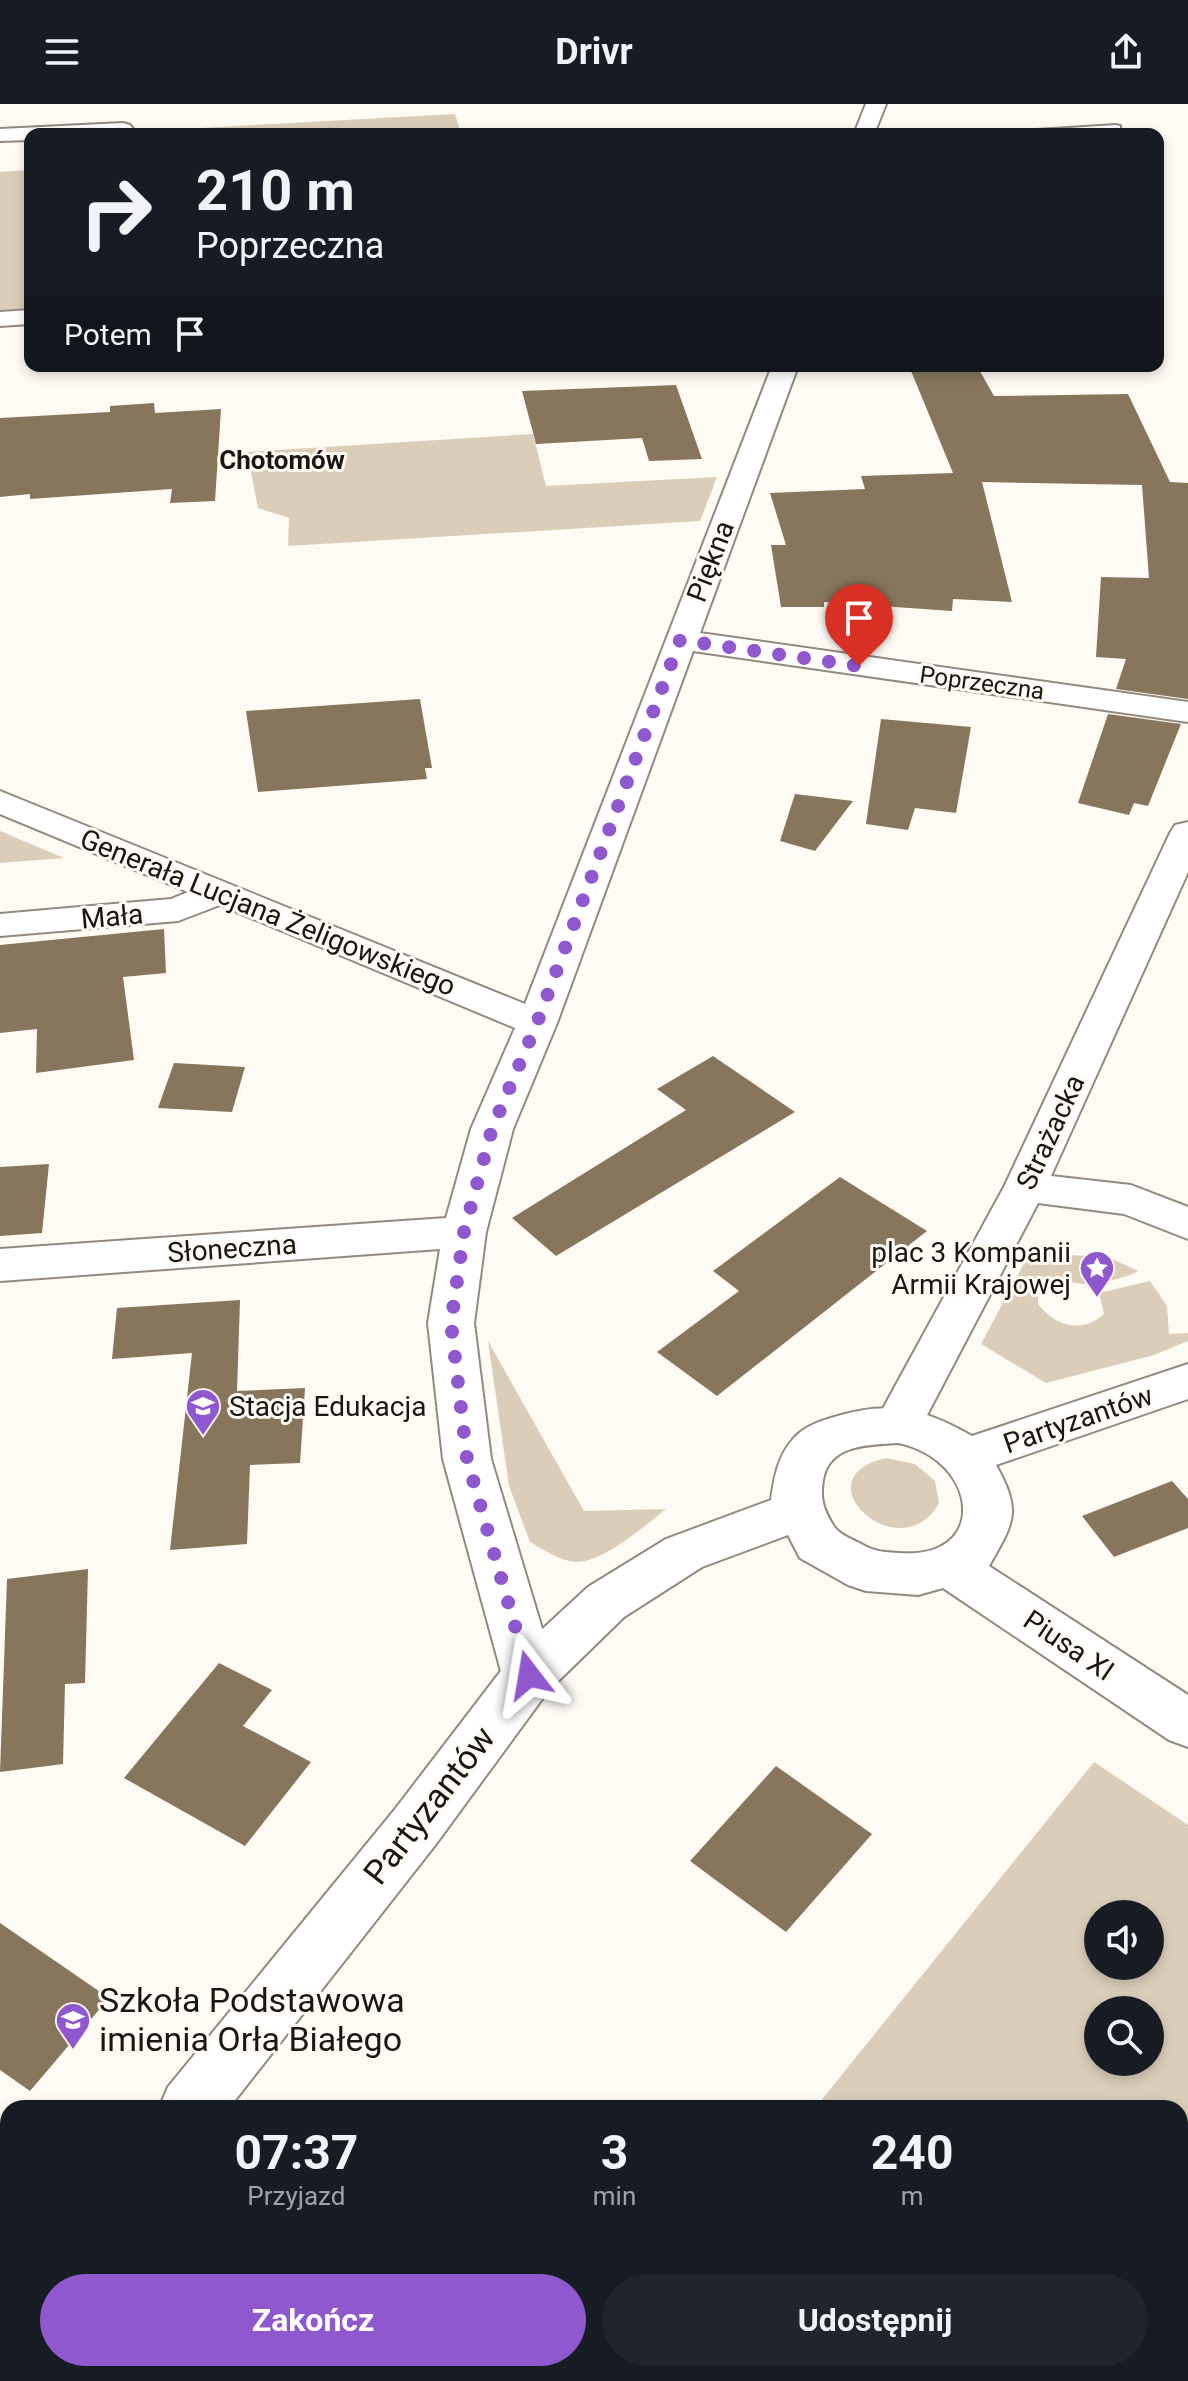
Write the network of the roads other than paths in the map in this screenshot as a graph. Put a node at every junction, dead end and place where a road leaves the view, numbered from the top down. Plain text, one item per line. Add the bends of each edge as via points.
1 (876, 104) edge
2 (866, 128) edge
3 (24, 134) edge
4 (0, 135) edge
5 (24, 317) edge
6 (0, 319) edge
7 (783, 372) edge
8 (680, 640) junction
9 (1188, 712) edge
10 (3, 805) edge
11 (1188, 833) edge
12 (219, 892) junction
13 (0, 925) edge
14 (537, 1023) junction
15 (1025, 1187) junction
16 (1188, 1224) edge
17 (464, 1232) junction
18 (0, 1265) edge
19 (1188, 1381) edge
20 (898, 1425) junction
21 (967, 1456) junction
22 (797, 1511) junction
23 (949, 1566) junction
24 (529, 1675) junction
25 (1188, 1724) edge
26 (196, 2100) edge

1 - 2 street
3 - 4 street
5 - 6 street
7 - 8 street, Piękna
8 - 9 street, Poprzeczna
8 - 14 street, Piękna
10 - 12 street, Generała Lucjana Żeligowskiego
11 - 15 street, Strażacka
12 - 13 street, Mała via 178,910
12 - 14 street, Generała Lucjana Żeligowskiego
14 - 17 street, Piękna via 492,1129
15 - 16 street via 1131,1200
15 - 20 street, Strażacka
17 - 18 street, Słoneczna
17 - 24 street, Piękna via 451,1323 467,1459
19 - 21 street, Partyzantów
20 - 21 street via 923,1430
20 - 22 street via 853,1428 820,1443 802,1463
21 - 23 street via 985,1490 988,1523 971,1552
22 - 23 street via 818,1544 866,1571 918,1575
22 - 24 street, Partyzantów via 684,1553 606,1602
23 - 25 street, Piusa XI
24 - 26 street, Partyzantów via 416,1826

